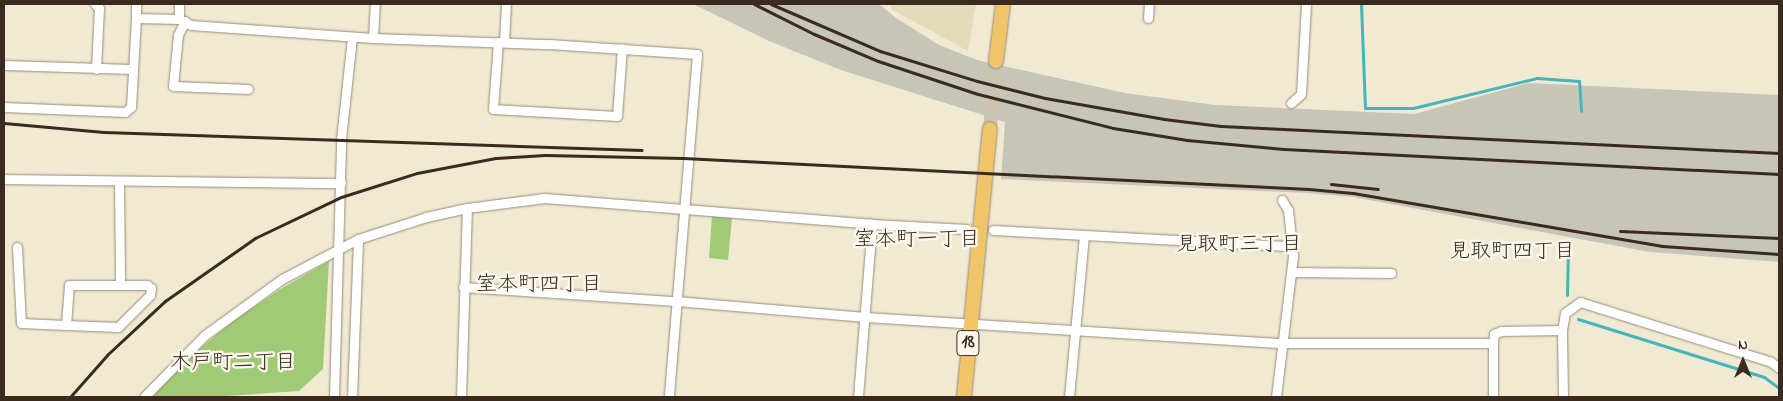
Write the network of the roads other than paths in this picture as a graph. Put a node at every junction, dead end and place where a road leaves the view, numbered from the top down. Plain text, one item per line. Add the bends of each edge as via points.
1 (95, 4) edge
2 (136, 4) edge
3 (179, 4) edge
4 (374, 4) edge
5 (506, 4) edge
6 (1003, 4) edge
7 (1149, 4) edge
8 (1306, 4) edge
9 (136, 18) junction
10 (1148, 18) dead end
11 (182, 20) junction
12 (352, 36) junction
13 (373, 38) junction
14 (501, 42) junction
15 (622, 48) junction
16 (996, 61) tunnel mouth
17 (4, 65) edge
18 (96, 68) junction
19 (132, 70) junction
20 (248, 89) dead end
21 (1291, 103) dead end
22 (4, 107) edge
23 (990, 129) tunnel mouth
24 (4, 179) edge
25 (119, 181) junction
26 (341, 183) junction
27 (1282, 200) dead end
28 (467, 208) junction
29 (685, 208) junction
30 (872, 224) junction
31 (967, 229) dead end
32 (992, 230) dead end
33 (1084, 236) junction
34 (358, 239) junction
35 (1292, 246) junction
36 (17, 247) dead end
37 (339, 248) junction
38 (1292, 272) junction
39 (1390, 273) dead end
40 (120, 285) junction
41 (463, 287) junction
42 (676, 301) junction
43 (865, 317) junction
44 (970, 323) junction
45 (66, 325) junction
46 (1075, 329) junction
47 (1562, 330) junction
48 (1282, 343) junction
49 (1493, 343) junction
50 (1779, 368) edge
51 (144, 397) edge
52 (334, 397) edge
53 (352, 397) edge
54 (461, 397) edge
55 (669, 397) edge
56 (858, 397) edge
57 (964, 397) edge
58 (1070, 397) edge
59 (1276, 397) edge
60 (1493, 397) edge
61 (1563, 397) edge

1 - 18 street via 99,8
2 - 9 street
3 - 11 street
4 - 13 street
5 - 14 street
6 - 16 main road
7 - 10 street
8 - 21 street via 1301,94
9 - 11 street
9 - 19 street
11 - 12 street via 191,24
11 - 20 street via 173,86
12 - 13 street
12 - 26 street via 341,139
13 - 14 street
14 - 15 street
14 - 15 street via 493,109 616,116
15 - 29 street via 697,54
17 - 18 street
18 - 19 street
19 - 22 street via 131,107 125,112
23 - 44 main road, 18
24 - 25 street
25 - 26 street
25 - 40 street
26 - 37 street
27 - 35 street via 1288,210
28 - 29 street via 544,198
28 - 34 street via 426,217
28 - 41 street
29 - 30 street
29 - 42 street
30 - 31 street
30 - 43 street
32 - 33 street
33 - 35 street
33 - 46 street
34 - 37 street
34 - 53 street
35 - 38 street
36 - 45 street via 21,324
37 - 51 street via 282,279 205,335
37 - 52 street
38 - 39 street
38 - 48 street
40 - 45 street via 69,285
40 - 45 street via 147,285 150,295 118,326
41 - 42 street
41 - 54 street
42 - 43 street
42 - 55 street
43 - 44 street
43 - 56 street
44 - 46 street
44 - 57 main road, 18
46 - 48 street
46 - 58 street
47 - 49 street via 1501,331 1494,334
47 - 50 street via 1565,313 1580,302 1771,362
47 - 61 street
48 - 49 street
48 - 59 street
49 - 60 street

